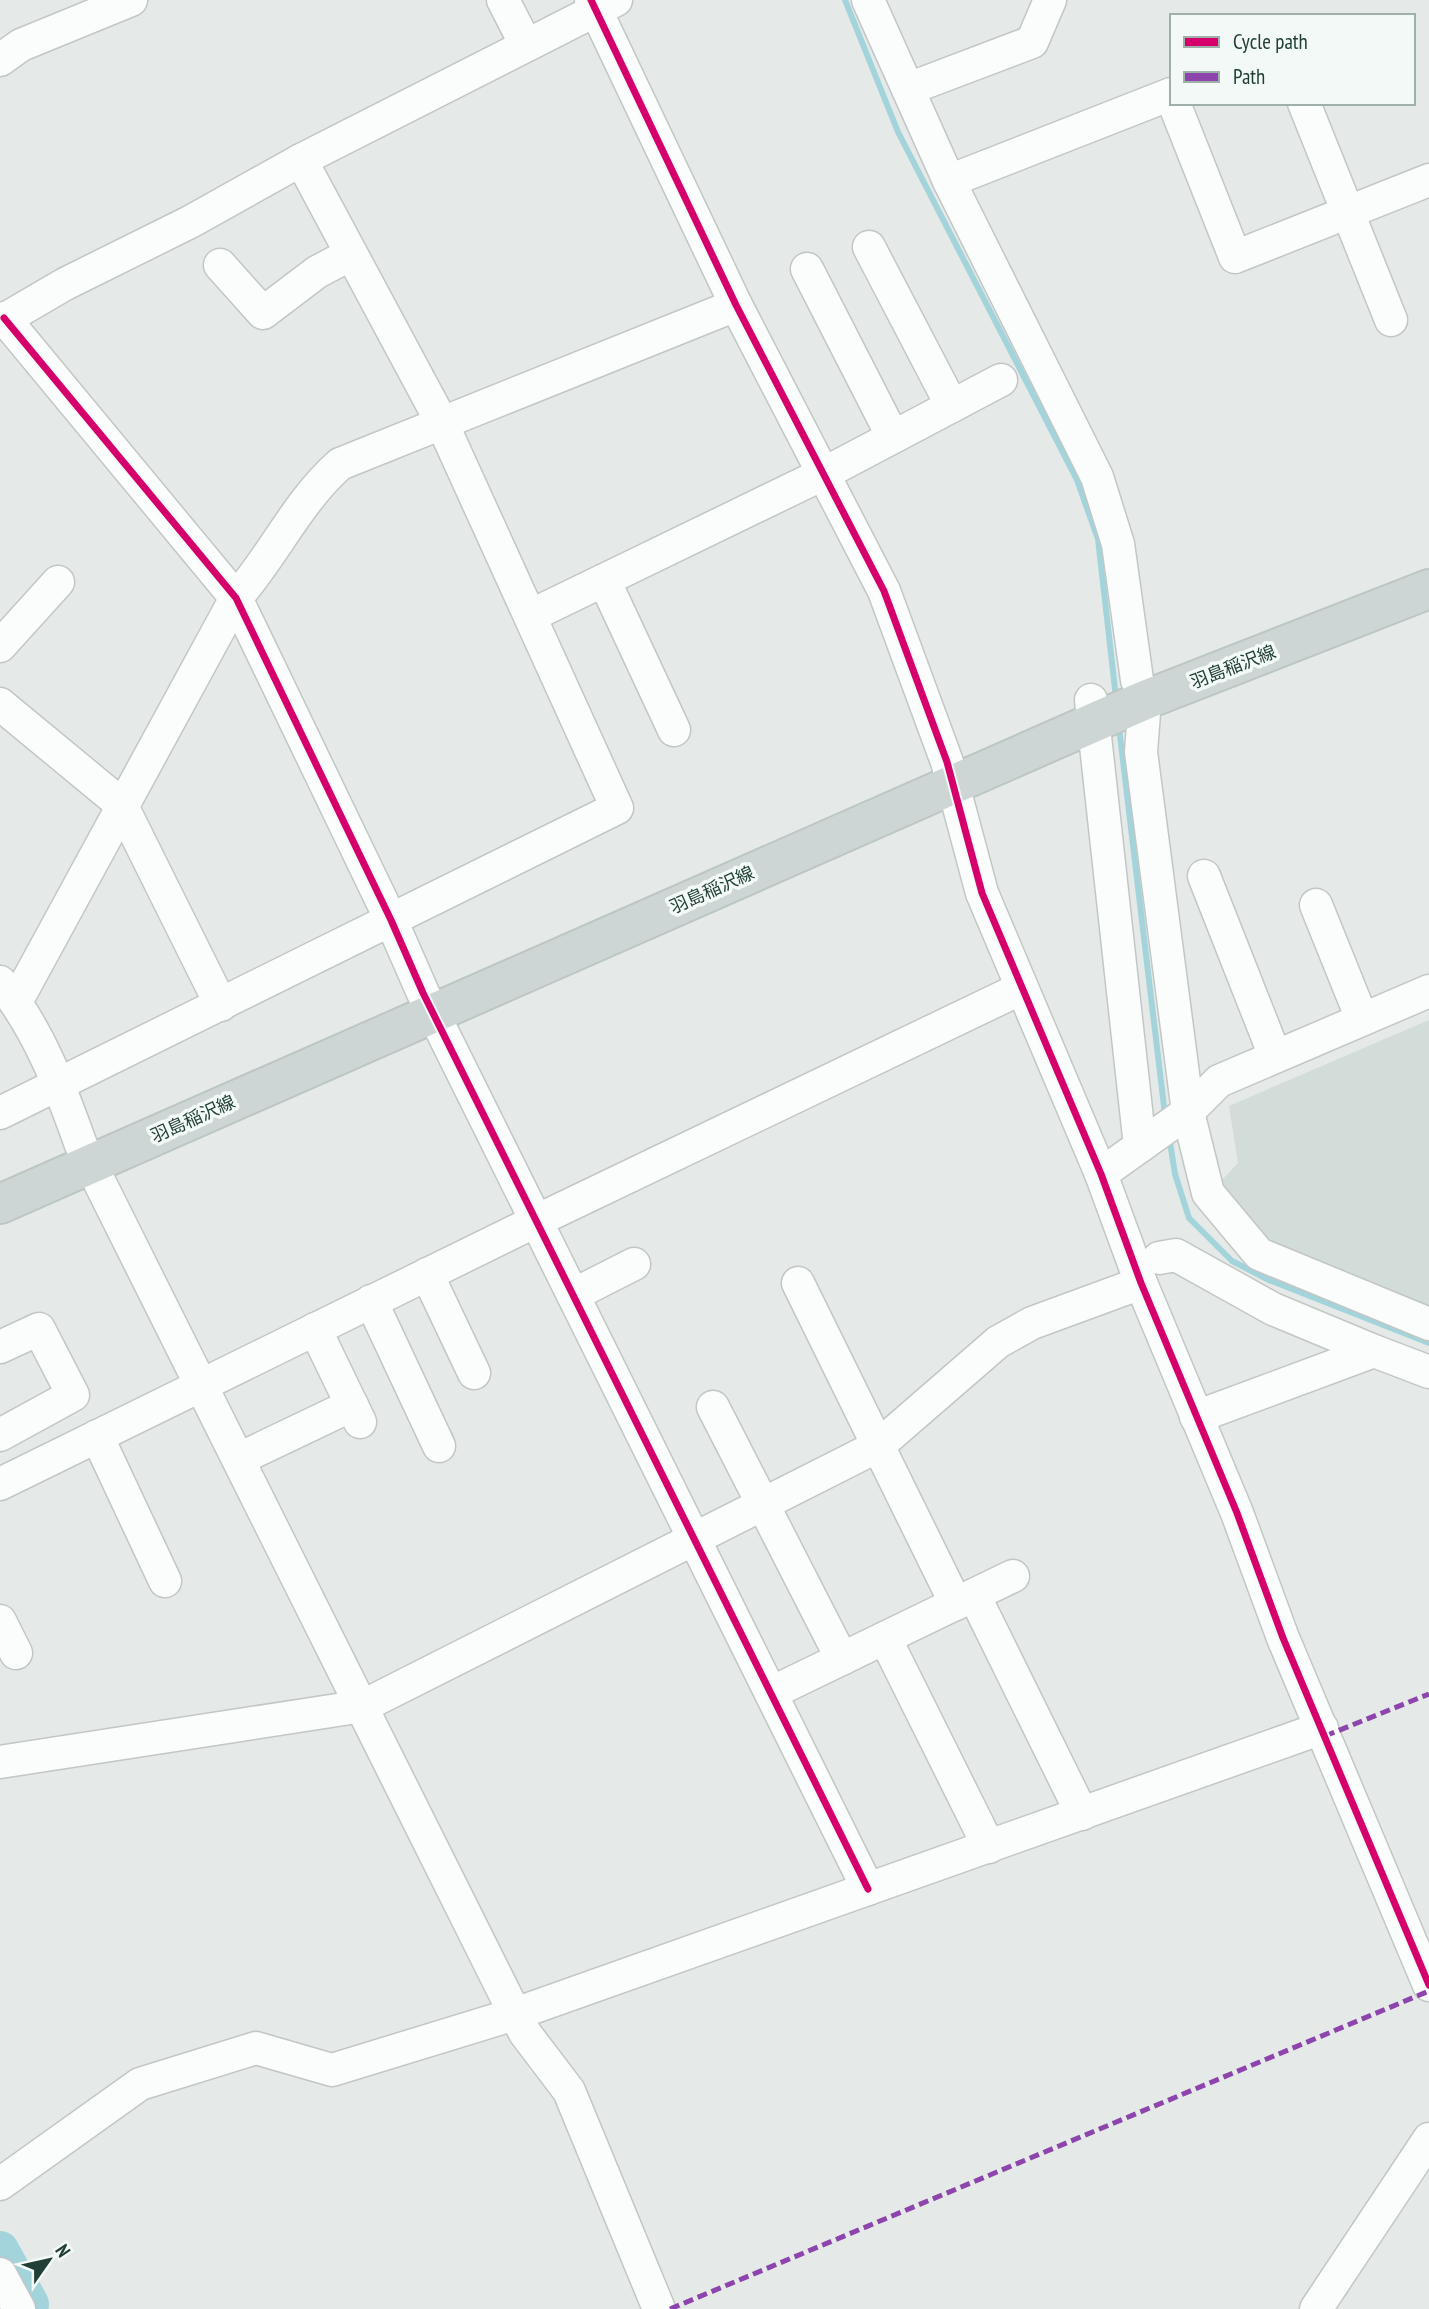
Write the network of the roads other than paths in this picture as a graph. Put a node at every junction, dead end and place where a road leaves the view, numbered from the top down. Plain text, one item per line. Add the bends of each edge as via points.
1 (131, 0) edge
2 (503, 0) edge
3 (868, 0) edge
4 (1050, 0) edge
5 (601, 3) edge
6 (526, 46) junction
7 (0, 60) edge
8 (908, 89) junction
9 (1170, 93) edge
10 (1175, 105) edge
11 (1305, 105) edge
12 (301, 160) junction
13 (1429, 180) edge
14 (949, 181) junction
15 (1348, 215) junction
16 (869, 247) dead end
17 (351, 254) junction
18 (220, 265) dead end
19 (807, 269) dead end
20 (736, 305) junction
21 (2, 320) edge
22 (1391, 320) dead end
23 (1001, 380) dead end
24 (952, 405) junction
25 (441, 421) junction
26 (893, 437) junction
27 (825, 473) junction
28 (1429, 566) edge
29 (604, 580) junction
30 (58, 582) dead end
31 (1429, 589) edge
32 (236, 598) junction
33 (530, 616) junction
34 (0, 646) edge
35 (1117, 701) junction
36 (0, 704) edge
37 (674, 730) dead end
38 (950, 773) junction
39 (121, 804) junction
40 (1204, 876) dead end
41 (1316, 905) dead end
42 (391, 920) junction
43 (1022, 988) junction
44 (1429, 991) edge
45 (8, 992) edge
46 (427, 1003) junction
47 (221, 1005) junction
48 (1362, 1019) junction
49 (1275, 1056) junction
50 (59, 1083) junction
51 (0, 1113) edge
52 (1166, 1128) junction
53 (86, 1155) junction
54 (1101, 1174) junction
55 (0, 1179) edge
56 (0, 1204) edge
57 (536, 1221) junction
58 (634, 1264) dead end
59 (1150, 1270) junction
60 (427, 1274) junction
61 (798, 1283) dead end
62 (573, 1295) junction
63 (371, 1301) junction
64 (1429, 1324) edge
65 (315, 1329) junction
66 (0, 1347) edge
67 (1374, 1351) junction
68 (1429, 1372) edge
69 (474, 1373) dead end
70 (201, 1384) junction
71 (713, 1407) dead end
72 (1196, 1417) junction
73 (0, 1435) edge
74 (97, 1436) junction
75 (439, 1446) dead end
76 (878, 1446) junction
77 (239, 1459) junction
78 (0, 1484) edge
79 (762, 1505) junction
80 (694, 1537) junction
81 (1013, 1576) dead end
82 (165, 1580) dead end
83 (965, 1599) junction
84 (0, 1621) edge
85 (885, 1638) junction
86 (16, 1653) dead end
87 (842, 1659) junction
88 (771, 1693) junction
89 (363, 1706) junction
90 (1322, 1728) junction
91 (0, 1762) edge
92 (1082, 1814) junction
93 (989, 1847) junction
94 (868, 1889) junction
95 (1429, 1985) edge
96 (515, 2014) junction
97 (1429, 2139) edge
98 (0, 2184) edge
99 (0, 2274) edge
100 (19, 2309) edge
101 (659, 2309) edge
102 (1316, 2309) edge

1 - 7 street via 21,45
2 - 6 street
3 - 8 street
4 - 8 street via 1032,42
5 - 6 street
5 - 20 street
6 - 12 street
8 - 14 street
9 - 14 street
10 - 15 street via 1235,257
11 - 15 street
12 - 17 street
12 - 21 street
13 - 15 street
14 - 35 street via 1097,477 1118,544
15 - 22 street
16 - 24 street
17 - 18 street via 317,272 263,313
17 - 25 street
19 - 26 street
20 - 25 street
20 - 27 street
21 - 32 street
23 - 24 street
24 - 26 street
25 - 32 street via 340,464 313,487
25 - 33 street
26 - 27 street
27 - 29 street
27 - 38 street via 884,591
28 - 35 main road, 羽島稲沢線
29 - 33 street
29 - 37 street
30 - 34 street
31 - 35 main road, 羽島稲沢線
32 - 39 street
32 - 42 street
33 - 42 street via 617,808
35 - 38 main road, 羽島稲沢線
35 - 52 street
35 - 52 street via 1141,752
36 - 39 street
38 - 43 street via 982,893
38 - 46 main road, 羽島稲沢線
39 - 45 street
39 - 47 street
40 - 49 street
41 - 48 street
42 - 46 street
42 - 47 street
43 - 54 street
43 - 57 street
44 - 48 street
45 - 50 street
46 - 53 main road, 羽島稲沢線
46 - 57 street
47 - 50 street
48 - 49 street
49 - 52 street via 1219,1081
50 - 51 street
50 - 53 street
52 - 54 street
52 - 64 street via 1208,1193 1259,1254
53 - 55 main road, 羽島稲沢線
53 - 56 main road, 羽島稲沢線
53 - 70 street
54 - 59 street
57 - 60 street
57 - 62 street
58 - 62 street
59 - 67 street via 1176,1255 1273,1310
59 - 72 street
59 - 76 street via 998,1342
60 - 63 street
60 - 69 street
61 - 76 street
62 - 80 street
63 - 65 street
63 - 75 street
65 - 70 street
65 - 77 street via 356,1415
66 - 73 street via 39,1329 72,1395
67 - 68 street
67 - 72 street
70 - 74 street
70 - 77 street
71 - 79 street
72 - 90 street
74 - 78 street
74 - 82 street
76 - 79 street
76 - 83 street
77 - 89 street
79 - 80 street
79 - 87 street
80 - 88 street
80 - 89 street
81 - 83 street
83 - 85 street
83 - 92 street
84 - 86 street
85 - 87 street
85 - 93 street
87 - 88 street
88 - 94 street
89 - 91 street
89 - 96 street
90 - 92 street
90 - 95 street
92 - 93 street
93 - 94 street
94 - 96 street
96 - 98 street via 332,2070 256,2049 140,2084
96 - 101 street via 569,2091
97 - 102 street
99 - 100 street

